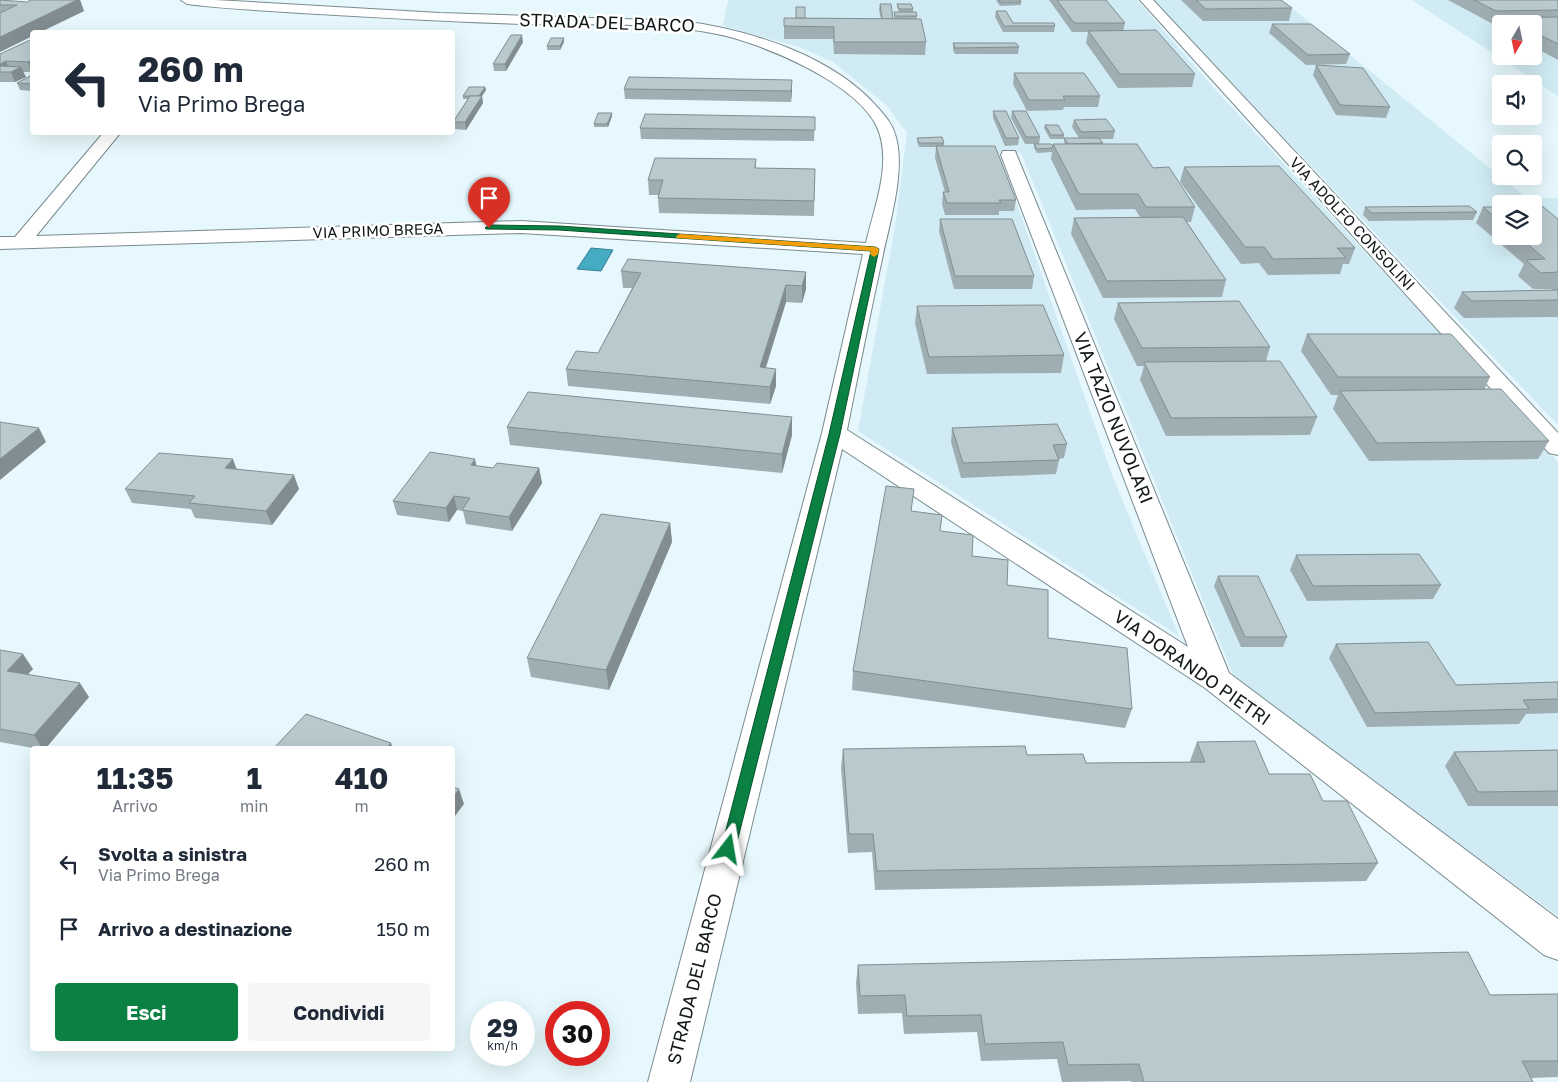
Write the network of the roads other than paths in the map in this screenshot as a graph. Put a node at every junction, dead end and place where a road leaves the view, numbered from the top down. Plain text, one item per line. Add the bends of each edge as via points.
1 (187, 0) edge
2 (1146, 0) edge
3 (111, 135) edge
4 (1009, 155) dead end
5 (22, 242) junction
6 (0, 243) edge
7 (875, 249) junction
8 (834, 434) junction
9 (1558, 448) edge
10 (1216, 680) junction
11 (1558, 942) edge
12 (669, 1082) edge

1 - 7 street, STRADA DEL BARCO via 405,16 678,24 716,30 775,49 831,75 859,96 882,122 891,166
2 - 9 street, VIA ADOLFO CONSOLINI
3 - 5 street
4 - 10 street, VIA TAZIO NUVOLARI
5 - 6 street, VIA PRIMO BREGA
5 - 7 street, VIA PRIMO BREGA via 521,227
7 - 8 street, STRADA DEL BARCO
8 - 10 street, VIA DORANDO PIETRI
8 - 12 street, STRADA DEL BARCO
10 - 11 street, VIA DORANDO PIETRI

